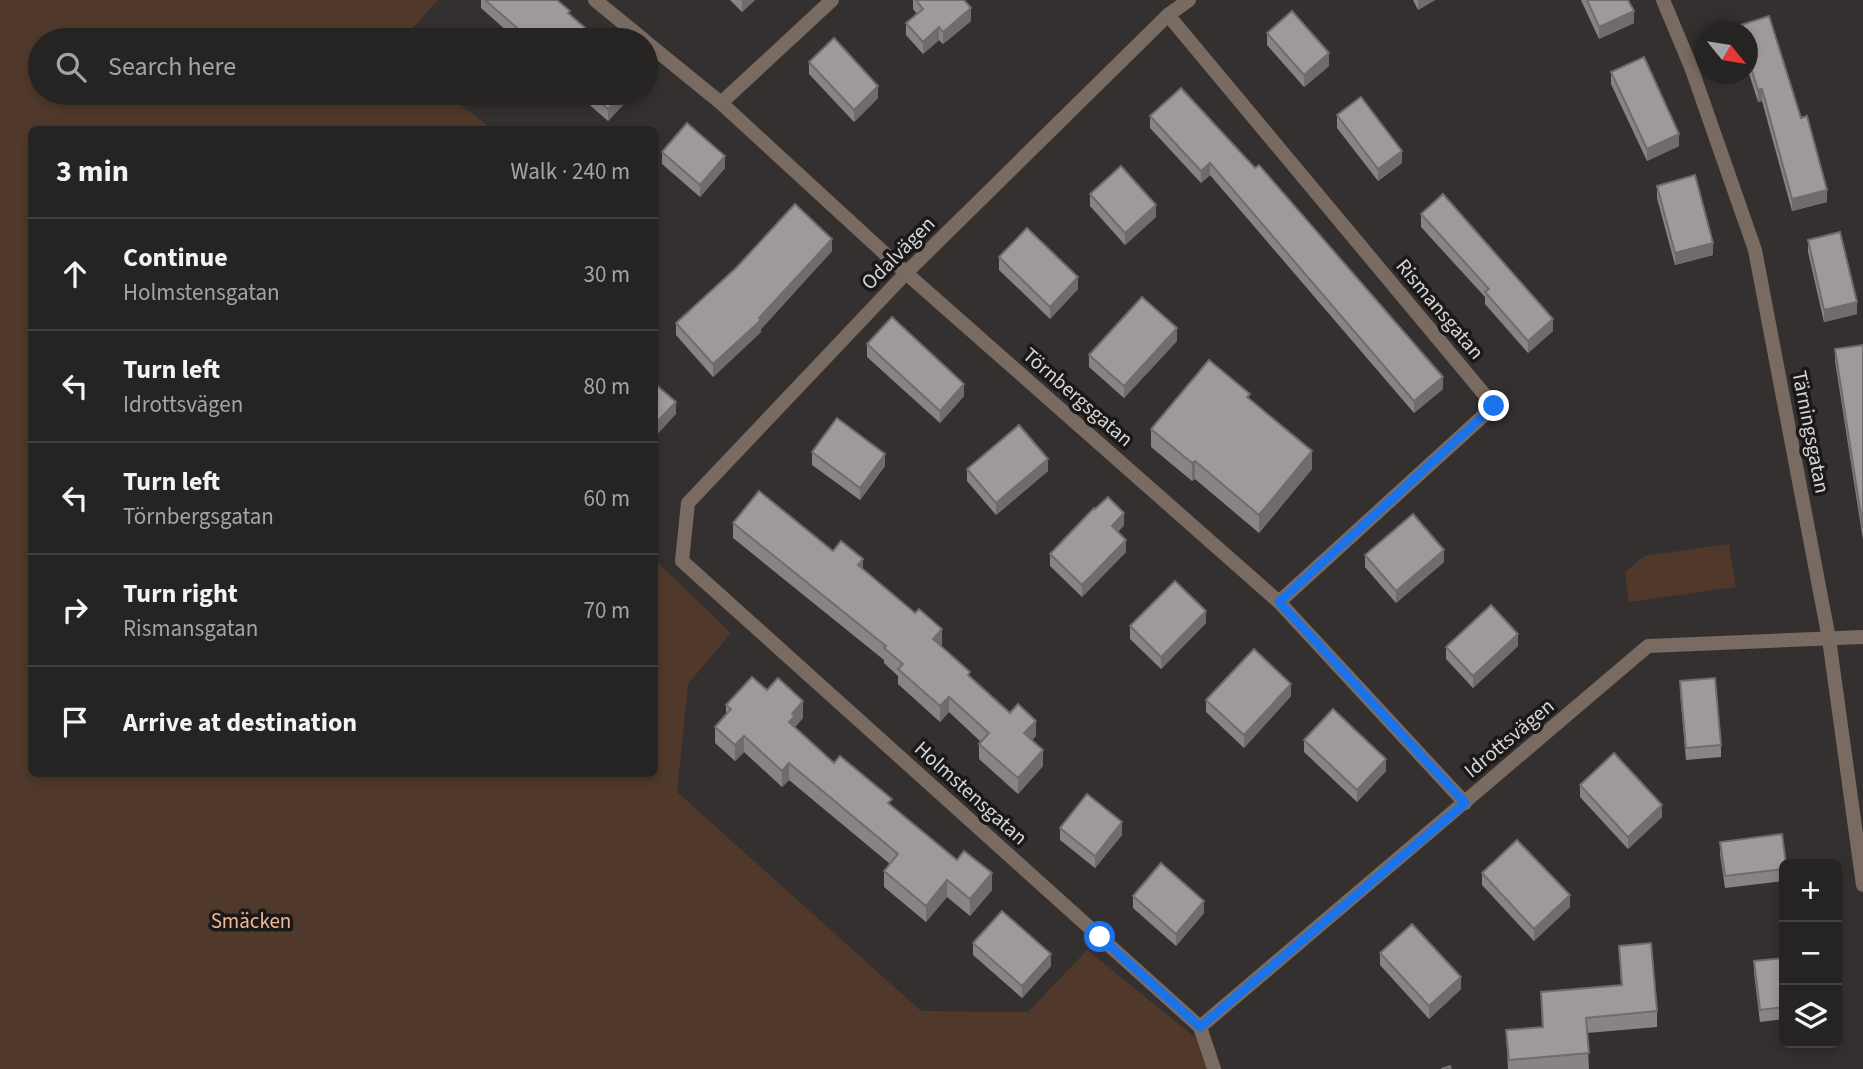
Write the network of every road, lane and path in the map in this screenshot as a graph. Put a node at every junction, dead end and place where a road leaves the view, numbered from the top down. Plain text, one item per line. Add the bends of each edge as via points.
1 (595, 0) edge
2 (832, 0) edge
3 (1189, 0) edge
4 (1662, 0) edge
5 (1168, 15) junction
6 (629, 28) edge
7 (658, 52) edge
8 (721, 103) junction
9 (906, 273) junction
10 (682, 561) joint
11 (1279, 602) junction
12 (1863, 637) edge
13 (1829, 639) junction
14 (1465, 803) junction
15 (1863, 885) edge
16 (1200, 1027) junction
17 (1214, 1069) edge

1 - 6 street, Törnbergsgatan
2 - 8 street
3 - 5 street, Odalvägen
4 - 13 street, Tärningsgatan via 1692,67 1755,250
5 - 9 street, Odalvägen
5 - 11 street, Rismansgatan via 1494,406
7 - 8 street, Törnbergsgatan
8 - 9 street, Törnbergsgatan
9 - 10 street, Odalvägen via 688,503
9 - 11 street, Törnbergsgatan
10 - 16 street, Holmstensgatan
11 - 14 street, Törnbergsgatan
12 - 13 street, Idrottsvägen
13 - 14 street, Idrottsvägen via 1648,646
13 - 15 street, Tärningsgatan
14 - 16 street, Idrottsvägen
16 - 17 street, Holmstensgatan

